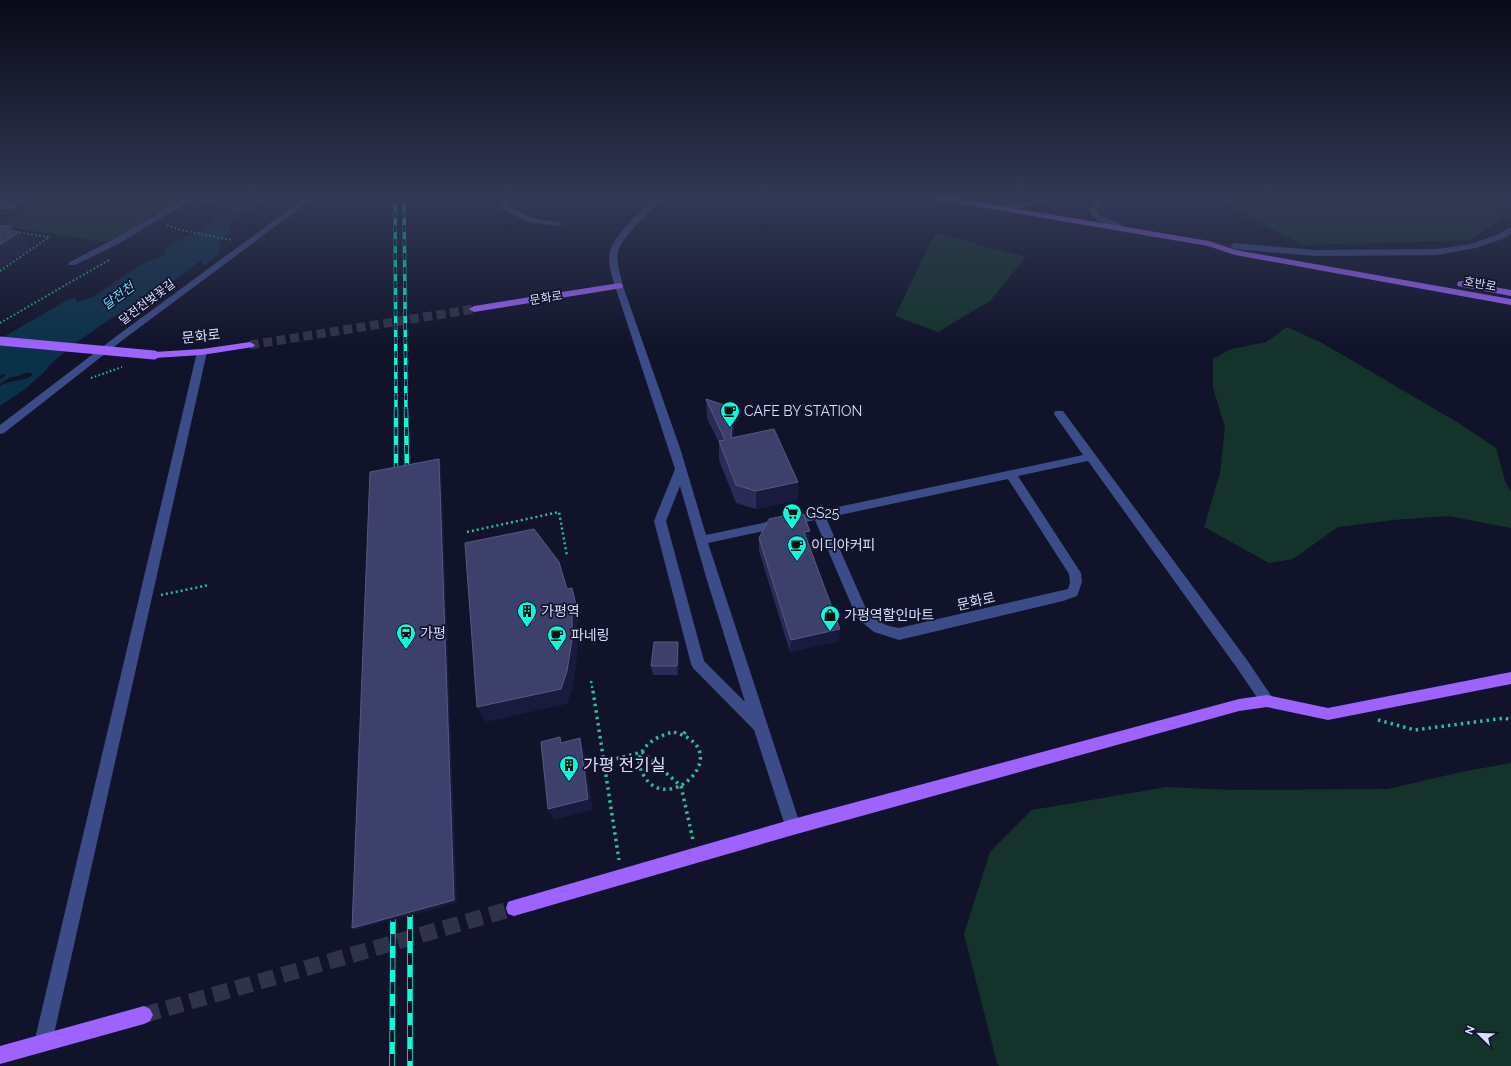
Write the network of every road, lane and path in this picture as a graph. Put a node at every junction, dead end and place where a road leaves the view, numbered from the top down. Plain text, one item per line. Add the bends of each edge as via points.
1 (35, 247) edge
2 (105, 247) edge
3 (243, 247) edge
4 (617, 247) edge
5 (1218, 247) edge
6 (1238, 247) edge
7 (1243, 247) edge
8 (1469, 247) edge
9 (72, 263) dead end
10 (0, 271) edge
11 (619, 286) junction
12 (1511, 293) edge
13 (1511, 302) edge
14 (474, 309) tunnel mouth
15 (0, 341) edge
16 (250, 345) tunnel mouth
17 (202, 352) junction
18 (126, 366) dead end
19 (88, 379) dead end
20 (1059, 414) dead end
21 (0, 430) edge
22 (1090, 457) junction
23 (680, 470) junction
24 (1011, 474) junction
25 (819, 515) junction
26 (467, 532) dead end
27 (702, 540) junction
28 (567, 556) dead end
29 (209, 585) dead end
30 (145, 598) junction
31 (1511, 678) edge
32 (591, 681) dead end
33 (1267, 701) junction
34 (1374, 719) dead end
35 (1511, 720) edge
36 (762, 728) junction
37 (686, 729) dead end
38 (684, 734) junction
39 (642, 752) junction
40 (604, 762) junction
41 (681, 786) junction
42 (793, 827) junction
43 (696, 855) junction
44 (621, 876) junction
45 (514, 908) tunnel mouth
46 (144, 1015) tunnel mouth
47 (43, 1043) junction
48 (0, 1055) edge

1 - 10 path
2 - 9 street
3 - 21 street, 달전천벚꽃길
4 - 11 street via 614,251 613,266
5 - 13 main road, 호반로
6 - 12 main road, 호반로
7 - 8 street, 호반로 via 1315,253 1437,252
11 - 14 main road, 문화로
11 - 23 street
15 - 17 main road, 문화로, bridge via 154,355
16 - 17 main road, 문화로
17 - 30 street
18 - 19 path
20 - 22 street
22 - 24 street
22 - 33 street
23 - 27 street
23 - 36 street via 660,521 698,664
24 - 25 street
24 - 25 street, 문화로 via 1075,573 1073,592 899,634 884,631 870,624 862,614
25 - 27 street
26 - 28 path via 559,512
27 - 36 street
29 - 30 path
30 - 47 street
31 - 33 main road via 1328,714
32 - 40 path
33 - 42 main road via 1239,704
34 - 35 path via 1415,730 1505,718
36 - 42 street
37 - 38 path
38 - 39 path via 669,732 654,737
38 - 41 path via 698,746 700,765 690,781
39 - 40 path
39 - 41 path
39 - 41 path via 639,762 641,772 649,782 662,788 672,789
40 - 44 path
41 - 43 path
42 - 43 main road
43 - 44 main road
44 - 45 main road
46 - 47 main road
47 - 48 main road

